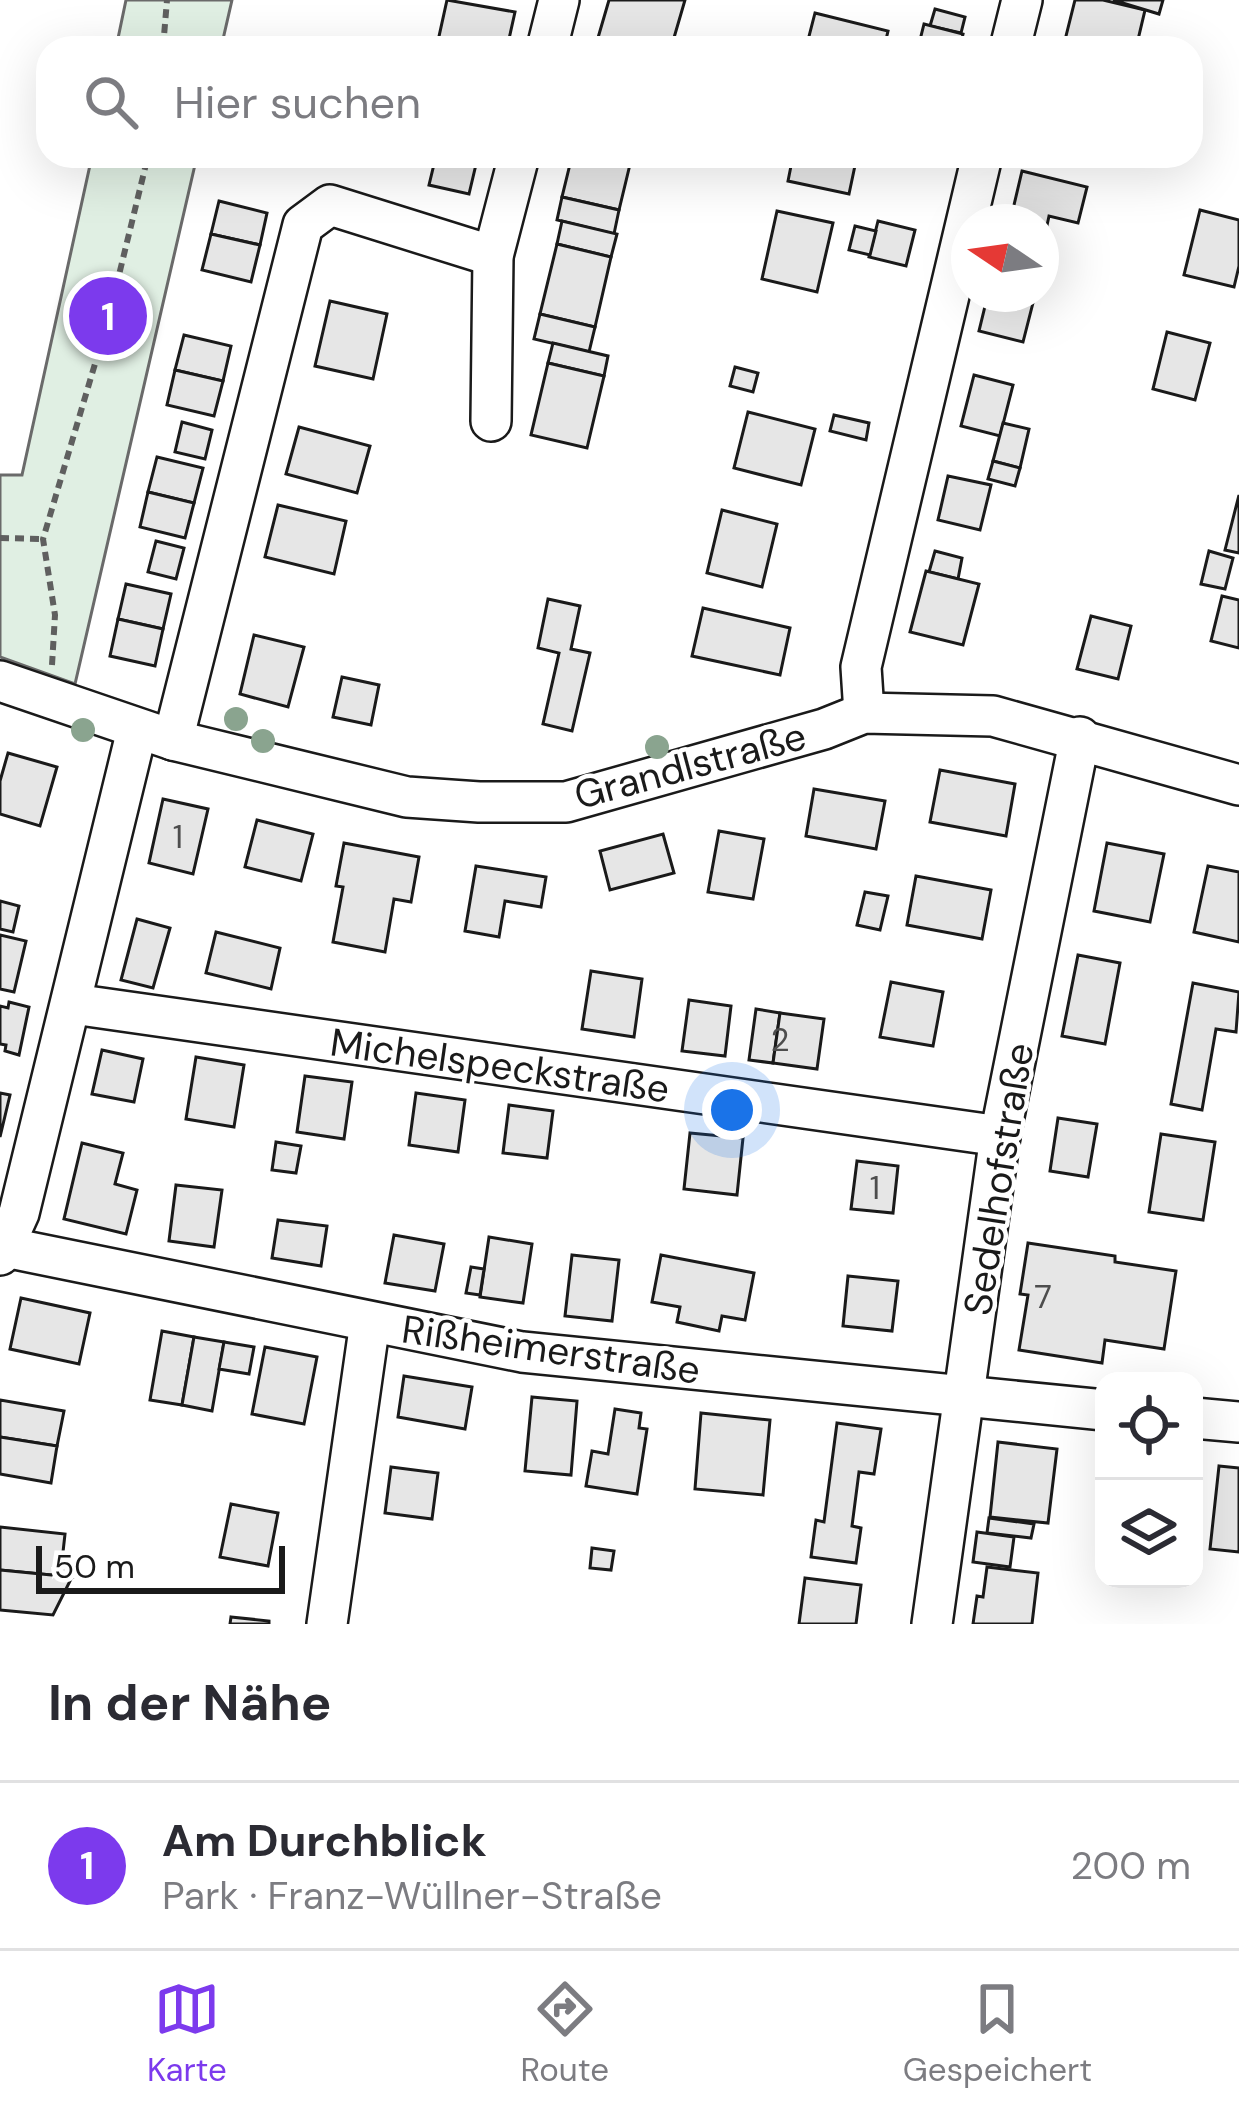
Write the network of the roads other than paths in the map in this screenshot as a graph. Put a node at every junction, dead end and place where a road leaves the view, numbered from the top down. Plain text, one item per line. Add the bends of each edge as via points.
1 (559, 0) edge
2 (1022, 0) edge
3 (550, 36) edge
4 (1013, 36) edge
5 (516, 168) edge
6 (979, 168) edge
7 (493, 256) junction
8 (490, 422) dead end
9 (0, 681) edge
10 (864, 712) junction
11 (155, 735) junction
12 (1080, 737) junction
13 (1239, 785) edge
14 (73, 1004) junction
15 (1000, 1136) junction
16 (2, 1251) edge
17 (370, 1322) junction
18 (965, 1397) junction
19 (1095, 1409) edge
20 (1203, 1419) edge
21 (1239, 1422) edge
22 (326, 1624) edge
23 (932, 1624) edge

1 - 3 street
2 - 4 street
5 - 7 street
6 - 10 street via 860,668
7 - 8 street
7 - 11 street via 330,206 303,225
9 - 11 street, Grandlstraße
10 - 11 street, Grandlstraße via 566,802 407,796
10 - 12 street, Grandlstraße via 993,716
11 - 14 street
12 - 13 street, Grandlstraße
12 - 15 street, Sedelhofstraße
14 - 15 street, Michelspeckstraße
14 - 16 street
15 - 18 street, Sedelhofstraße
16 - 17 street, Rißheimerstraße
17 - 18 street, Rißheimerstraße via 522,1352
17 - 22 street
18 - 19 street, Rißheimerstraße
18 - 23 street, Sedelhofstraße
20 - 21 street

